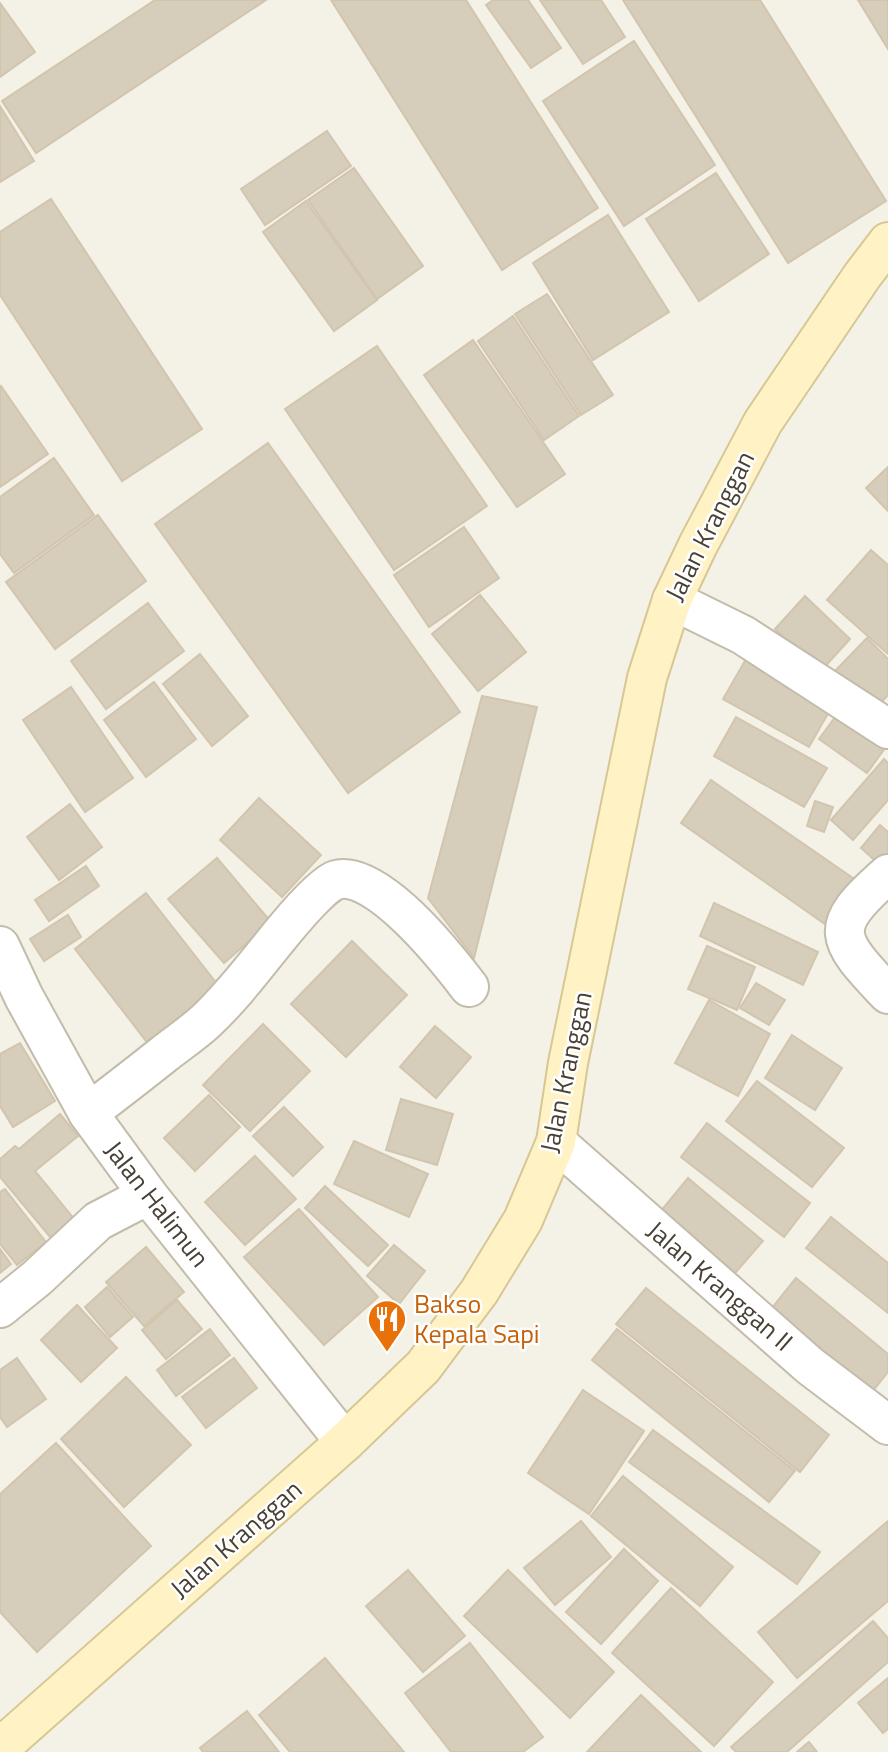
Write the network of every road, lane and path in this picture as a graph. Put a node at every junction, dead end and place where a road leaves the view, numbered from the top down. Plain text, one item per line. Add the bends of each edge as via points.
1 (888, 243) edge
2 (672, 600) junction
3 (888, 729) edge
4 (888, 874) edge
5 (0, 946) edge
6 (470, 987) dead end
7 (888, 994) edge
8 (12, 1005) edge
9 (88, 1113) junction
10 (556, 1142) junction
11 (148, 1195) junction
12 (0, 1308) edge
13 (888, 1425) edge
14 (345, 1442) junction
15 (0, 1748) edge

1 - 2 main road, Jalan Kranggan via 763,422
2 - 3 street via 744,635
2 - 10 main road, Jalan Kranggan via 647,678
4 - 7 street via 845,921 846,944
5 - 8 street, Jalan Halimun
6 - 9 street via 397,906 369,885 336,880 290,922 204,1023
8 - 9 street, Jalan Halimun
9 - 11 street, Jalan Halimun
10 - 13 street, Jalan Kranggan II via 810,1366
10 - 14 main road, Jalan Kranggan via 523,1220 479,1292 422,1367
11 - 12 street via 98,1222
11 - 14 street, Jalan Halimun
14 - 15 main road, Jalan Kranggan

